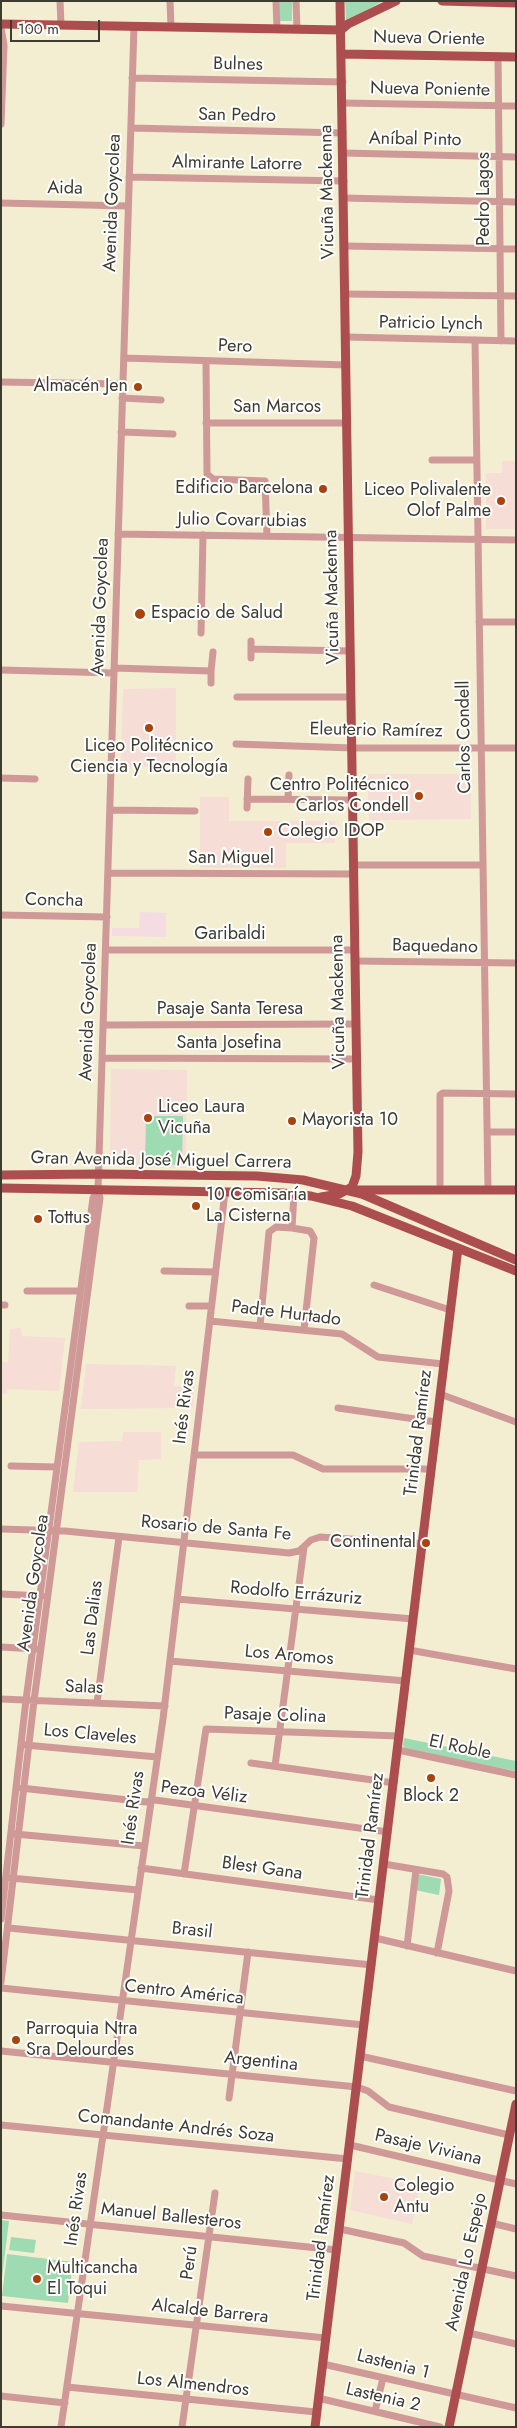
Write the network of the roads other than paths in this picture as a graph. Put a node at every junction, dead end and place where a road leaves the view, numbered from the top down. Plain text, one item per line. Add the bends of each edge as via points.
1 (60, 1) edge
2 (170, 1) edge
3 (276, 1) edge
4 (296, 1) edge
5 (340, 1) edge
6 (396, 1) edge
7 (442, 1) edge
8 (512, 2) edge
9 (1, 24) edge
10 (61, 25) junction
11 (134, 26) junction
12 (171, 27) junction
13 (1, 28) edge
14 (277, 29) junction
15 (297, 29) junction
16 (342, 30) junction
17 (342, 54) junction
18 (498, 56) junction
19 (516, 57) edge
20 (132, 78) junction
21 (343, 82) junction
22 (343, 103) junction
23 (499, 106) junction
24 (516, 106) edge
25 (1, 124) edge
26 (130, 128) junction
27 (343, 133) junction
28 (343, 153) junction
29 (499, 156) junction
30 (516, 156) edge
31 (129, 177) junction
32 (344, 181) junction
33 (344, 198) junction
34 (500, 202) junction
35 (516, 202) edge
36 (1, 203) edge
37 (128, 206) junction
38 (344, 246) junction
39 (500, 249) junction
40 (516, 249) edge
41 (345, 294) junction
42 (500, 296) junction
43 (516, 296) edge
44 (346, 337) junction
45 (475, 340) junction
46 (501, 341) junction
47 (516, 341) edge
48 (124, 358) junction
49 (206, 361) junction
50 (346, 365) junction
51 (1, 382) edge
52 (123, 384) junction
53 (122, 398) junction
54 (161, 400) dead end
55 (206, 423) junction
56 (347, 423) junction
57 (121, 432) junction
58 (173, 434) dead end
59 (432, 460) dead end
60 (476, 460) junction
61 (118, 534) junction
62 (202, 535) junction
63 (267, 536) junction
64 (349, 537) junction
65 (477, 540) junction
66 (516, 540) edge
67 (479, 622) junction
68 (516, 622) edge
69 (201, 633) dead end
70 (350, 651) junction
71 (214, 652) dead end
72 (251, 658) dead end
73 (1, 670) edge
74 (114, 670) junction
75 (211, 671) junction
76 (211, 683) dead end
77 (237, 697) dead end
78 (351, 698) junction
79 (236, 744) dead end
80 (352, 748) junction
81 (480, 748) junction
82 (516, 748) edge
83 (289, 775) dead end
84 (1, 778) edge
85 (35, 779) dead end
86 (248, 779) dead end
87 (247, 799) junction
88 (288, 799) junction
89 (352, 800) junction
90 (247, 808) dead end
91 (110, 810) junction
92 (195, 811) dead end
93 (353, 865) junction
94 (483, 865) junction
95 (108, 873) junction
96 (354, 874) junction
97 (1, 915) edge
98 (107, 917) junction
99 (106, 950) junction
100 (355, 950) junction
101 (355, 961) junction
102 (485, 963) junction
103 (516, 963) edge
104 (356, 1024) junction
105 (103, 1025) junction
106 (102, 1058) junction
107 (356, 1059) junction
108 (487, 1094) junction
109 (516, 1094) edge
110 (488, 1132) junction
111 (516, 1132) edge
112 (99, 1174) junction
113 (1, 1175) edge
114 (1, 1188) edge
115 (98, 1189) junction
116 (349, 1190) junction
117 (440, 1190) junction
118 (488, 1190) junction
119 (516, 1190) edge
120 (225, 1192) junction
121 (294, 1194) junction
122 (321, 1198) junction
123 (292, 1228) junction
124 (470, 1242) junction
125 (458, 1248) junction
126 (516, 1260) edge
127 (164, 1271) dead end
128 (516, 1271) edge
129 (215, 1272) junction
130 (374, 1285) dead end
131 (27, 1291) dead end
132 (80, 1291) junction
133 (189, 1306) dead end
134 (211, 1306) junction
135 (450, 1310) junction
136 (210, 1321) junction
137 (260, 1326) junction
138 (304, 1330) junction
139 (443, 1364) junction
140 (440, 1394) junction
141 (338, 1408) dead end
142 (436, 1422) junction
143 (516, 1422) edge
144 (194, 1455) junction
145 (11, 1466) dead end
146 (57, 1467) junction
147 (430, 1469) junction
148 (1, 1529) edge
149 (52, 1530) junction
150 (119, 1536) junction
151 (184, 1543) junction
152 (422, 1544) junction
153 (304, 1547) junction
154 (1, 1594) edge
155 (44, 1597) junction
156 (177, 1598) junction
157 (297, 1609) junction
158 (413, 1619) junction
159 (1, 1647) edge
160 (36, 1649) junction
161 (409, 1650) junction
162 (170, 1661) junction
163 (516, 1668) edge
164 (287, 1672) junction
165 (406, 1681) junction
166 (1, 1699) edge
167 (30, 1700) junction
168 (97, 1703) junction
169 (165, 1706) junction
170 (279, 1731) junction
171 (399, 1736) junction
172 (21, 1744) junction
173 (29, 1745) junction
174 (398, 1750) junction
175 (157, 1757) junction
176 (251, 1763) dead end
177 (275, 1766) junction
178 (516, 1775) edge
179 (394, 1782) junction
180 (16, 1786) junction
181 (24, 1789) junction
182 (150, 1801) junction
183 (194, 1806) junction
184 (388, 1832) junction
185 (11, 1833) junction
186 (19, 1834) junction
187 (144, 1846) junction
188 (5, 1854) edge
189 (384, 1864) junction
190 (141, 1868) junction
191 (416, 1870) junction
192 (184, 1874) junction
193 (6, 1877) junction
194 (15, 1878) junction
195 (138, 1890) junction
196 (380, 1900) junction
197 (1, 1919) edge
198 (9, 1928) junction
199 (375, 1938) junction
200 (131, 1940) junction
201 (4, 1944) edge
202 (407, 1946) junction
203 (248, 1952) junction
204 (437, 1953) junction
205 (372, 1965) junction
206 (516, 1971) edge
207 (1, 1982) edge
208 (1, 1988) edge
209 (122, 2002) junction
210 (240, 2013) junction
211 (364, 2025) junction
212 (1, 2051) edge
213 (360, 2056) junction
214 (113, 2062) junction
215 (232, 2074) junction
216 (357, 2087) junction
217 (516, 2091) edge
218 (229, 2098) dead end
219 (516, 2104) edge
220 (1, 2125) edge
221 (103, 2135) junction
222 (510, 2135) junction
223 (350, 2145) junction
224 (348, 2159) junction
225 (500, 2180) junction
226 (516, 2184) edge
227 (215, 2193) dead end
228 (1, 2215) edge
229 (491, 2223) junction
230 (90, 2224) junction
231 (516, 2228) edge
232 (340, 2229) junction
233 (209, 2236) junction
234 (337, 2250) junction
235 (482, 2268) junction
236 (516, 2276) edge
237 (1, 2306) edge
238 (77, 2313) junction
239 (196, 2325) junction
240 (469, 2333) junction
241 (326, 2338) junction
242 (516, 2344) edge
243 (322, 2364) junction
244 (383, 2378) junction
245 (67, 2387) junction
246 (456, 2394) junction
247 (1, 2396) edge
248 (318, 2398) junction
249 (186, 2399) junction
250 (65, 2403) junction
251 (516, 2408) edge
252 (316, 2412) junction
253 (375, 2412) junction
254 (61, 2427) edge
255 (182, 2427) edge
256 (315, 2427) edge
257 (440, 2427) edge
258 (450, 2427) edge

1 - 10 street
2 - 12 street
3 - 14 street
4 - 15 street
5 - 16 main road, Vicuña Mackenna
6 - 16 main road
7 - 8 main road
9 - 10 main road
10 - 11 main road
11 - 12 main road
11 - 20 street, Avenida Goycolea
12 - 14 main road
13 - 25 street via 4,45
14 - 15 main road
15 - 16 main road
16 - 17 main road, Vicuña Mackenna
17 - 18 main road, Nueva Oriente
17 - 21 main road, Vicuña Mackenna
18 - 19 main road, Nueva Oriente
18 - 23 street, Pedro Lagos
20 - 21 street, Bulnes
20 - 26 street, Avenida Goycolea
21 - 22 main road, Vicuña Mackenna
22 - 23 street, Nueva Poniente
22 - 27 main road, Vicuña Mackenna
23 - 24 street, Nueva Poniente
23 - 29 street, Pedro Lagos
26 - 27 street, San Pedro
26 - 31 street, Avenida Goycolea
27 - 28 main road, Vicuña Mackenna
28 - 29 street, Aníbal Pinto
28 - 32 main road, Vicuña Mackenna
29 - 30 street, Aníbal Pinto
29 - 34 street, Pedro Lagos
31 - 32 street, Almirante Latorre
31 - 37 street, Avenida Goycolea
32 - 33 main road, Vicuña Mackenna
33 - 34 street
33 - 38 main road, Vicuña Mackenna
34 - 35 street
34 - 39 street, Pedro Lagos
36 - 37 street, Aida
37 - 48 street, Avenida Goycolea
38 - 39 street
38 - 41 main road, Vicuña Mackenna
39 - 40 street
39 - 42 street, Pedro Lagos
41 - 42 street
41 - 44 main road, Vicuña Mackenna
42 - 43 street
42 - 46 street, Pedro Lagos
44 - 45 street, Patricio Lynch
44 - 50 main road, Vicuña Mackenna
45 - 46 street, Patricio Lynch
45 - 60 street, Carlos Condell
46 - 47 street, Patricio Lynch
48 - 49 street, Pero
48 - 52 street, Avenida Goycolea
49 - 50 street, Pero
49 - 55 street
50 - 56 main road, Vicuña Mackenna
51 - 52 street
52 - 53 street, Avenida Goycolea
53 - 54 street
53 - 57 street, Avenida Goycolea
55 - 56 street, San Marcos
55 - 63 street via 209,477 265,481
56 - 64 main road, Vicuña Mackenna
57 - 58 street
57 - 61 street, Avenida Goycolea
59 - 60 street
60 - 65 street, Carlos Condell
61 - 62 street, Julio Covarrubias
61 - 74 street, Avenida Goycolea
62 - 63 street, Julio Covarrubias
62 - 69 street
63 - 64 street, Julio Covarrubias
64 - 65 street, Julio Covarrubias
64 - 70 main road, Vicuña Mackenna
65 - 66 street, Julio Covarrubias
65 - 67 street, Carlos Condell
67 - 68 street
67 - 81 street, Carlos Condell
70 - 72 street via 251,645
70 - 78 main road, Vicuña Mackenna
71 - 75 street
73 - 74 street
74 - 75 street
74 - 91 street, Avenida Goycolea
75 - 76 street
77 - 78 street
78 - 80 main road, Vicuña Mackenna
79 - 80 street, Eleuterio Ramírez
80 - 81 street, Eleuterio Ramírez
80 - 89 main road, Vicuña Mackenna
81 - 82 street, Eleuterio Ramírez
81 - 94 street, Carlos Condell
83 - 88 street
84 - 85 street
86 - 87 street
87 - 88 street
87 - 90 street
88 - 89 street
89 - 93 main road, Vicuña Mackenna
91 - 92 street
91 - 95 street, Avenida Goycolea
93 - 94 street
93 - 96 main road, Vicuña Mackenna
94 - 102 street, Carlos Condell
95 - 96 street, San Miguel
95 - 98 street, Avenida Goycolea
96 - 100 main road, Vicuña Mackenna
97 - 98 street, Concha
98 - 99 street, Avenida Goycolea
99 - 100 street, Garibaldi
99 - 105 street, Avenida Goycolea
100 - 101 main road, Vicuña Mackenna
101 - 102 street, Baquedano
101 - 104 main road, Vicuña Mackenna
102 - 103 street, Baquedano
102 - 108 street, Carlos Condell
104 - 105 street, Pasaje Santa Teresa
104 - 107 main road, Vicuña Mackenna
105 - 106 street, Avenida Goycolea
106 - 107 street, Santa Josefina
106 - 112 street, Avenida Goycolea
107 - 116 main road, Vicuña Mackenna via 357,1172
108 - 109 street
108 - 110 street, Carlos Condell
108 - 117 street via 440,1095
110 - 111 street
110 - 118 street, Carlos Condell
112 - 113 main road, Gran Avenida José Miguel Carrera
112 - 115 street, Avenida Goycolea
112 - 116 main road, Gran Avenida José Miguel Carrera via 282,1177
114 - 115 main road, Gran Avenida José Miguel Carrera
115 - 120 main road, Gran Avenida José Miguel Carrera
115 - 132 street, Avenida Goycolea via 93,1198
115 - 149 street, Avenida Goycolea via 100,1198
116 - 117 main road
116 - 122 main road
116 - 124 main road, Gran Avenida José Miguel Carrera
117 - 118 main road
118 - 119 main road
120 - 121 main road, Gran Avenida José Miguel Carrera
120 - 129 street, Inés Rivas
121 - 122 main road, Gran Avenida José Miguel Carrera
121 - 123 street
122 - 125 main road, Gran Avenida José Miguel Carrera via 352,1206
123 - 137 street via 276,1227 269,1232
123 - 138 street via 310,1231 314,1238
124 - 125 main road
124 - 126 main road, Gran Avenida José Miguel Carrera
125 - 128 main road, Gran Avenida José Miguel Carrera
125 - 135 main road, Trinidad Ramírez
127 - 129 street
129 - 134 street, Inés Rivas
130 - 135 street
131 - 132 street
132 - 146 street, Avenida Goycolea
133 - 134 street
134 - 136 street, Inés Rivas
135 - 139 main road, Trinidad Ramírez
136 - 137 street, Padre Hurtado
136 - 144 street, Inés Rivas
137 - 138 street, Padre Hurtado
138 - 139 street, Padre Hurtado via 345,1335 378,1357
139 - 140 main road, Trinidad Ramírez
140 - 142 main road, Trinidad Ramírez
140 - 143 street
141 - 142 street
142 - 147 main road, Trinidad Ramírez
144 - 147 street via 293,1455 324,1469
144 - 151 street, Inés Rivas
145 - 146 street
146 - 149 street, Avenida Goycolea
147 - 152 main road, Trinidad Ramírez
148 - 149 street, Rosario de Santa Fe
149 - 150 street, Rosario de Santa Fe
149 - 155 street, Avenida Goycolea
150 - 151 street, Rosario de Santa Fe
150 - 168 street, Las Dalias
151 - 153 street, Rosario de Santa Fe via 292,1553
151 - 156 street, Inés Rivas
152 - 153 street, Rosario de Santa Fe via 322,1536
152 - 158 main road, Trinidad Ramírez
153 - 157 street
154 - 155 street
155 - 160 street, Avenida Goycolea
156 - 157 street, Rodolfo Errázuriz
156 - 162 street, Inés Rivas
157 - 158 street, Rodolfo Errázuriz
157 - 164 street
158 - 161 main road, Trinidad Ramírez
159 - 160 street
160 - 167 street, Avenida Goycolea
161 - 163 street
161 - 165 main road, Trinidad Ramírez
162 - 164 street, Los Aromos
162 - 169 street, Inés Rivas
164 - 165 street, Los Aromos
164 - 170 street
165 - 171 main road, Trinidad Ramírez
166 - 167 street, Salas
167 - 168 street, Salas
167 - 172 street, Avenida Goycolea
167 - 173 street, Avenida Goycolea
168 - 169 street, Salas
169 - 175 street, Inés Rivas
170 - 171 street, Pasaje Colina
170 - 177 street
170 - 183 street, Pasaje Colina via 206,1729
171 - 174 main road, Trinidad Ramírez
172 - 173 street, Los Claveles
172 - 180 street, Avenida Goycolea
173 - 175 street, Los Claveles
173 - 181 street, Avenida Goycolea
174 - 178 street, El Roble
174 - 179 main road, Trinidad Ramírez
175 - 182 street, Inés Rivas
176 - 177 street
177 - 179 street
179 - 184 main road, Trinidad Ramírez
180 - 181 street, Pezoa Véliz
180 - 185 street, Avenida Goycolea
181 - 182 street, Pezoa Véliz
181 - 186 street, Avenida Goycolea
182 - 183 street, Pezoa Véliz
182 - 187 street, Inés Rivas
183 - 184 street, Pezoa Véliz
183 - 192 street, Pasaje Colina
184 - 189 main road, Trinidad Ramírez
185 - 186 street
185 - 188 street, Avenida Goycolea
186 - 187 street
186 - 194 street, Avenida Goycolea
187 - 190 street, Inés Rivas
188 - 193 street, Avenida Goycolea
189 - 191 street
189 - 196 main road, Trinidad Ramírez
190 - 192 street, Blest Gana
190 - 195 street, Inés Rivas
191 - 202 street
191 - 204 street via 443,1874 449,1884
192 - 196 street, Blest Gana
193 - 194 street
193 - 197 street, Avenida Goycolea
194 - 195 street
194 - 198 street, Avenida Goycolea
195 - 200 street, Inés Rivas
196 - 199 main road, Trinidad Ramírez
198 - 200 street, Brasil
198 - 201 street, Avenida Goycolea
199 - 202 street
199 - 205 main road, Trinidad Ramírez
200 - 203 street, Brasil
200 - 209 street, Inés Rivas
201 - 207 street, Avenida Goycolea
202 - 204 street
203 - 205 street, Brasil
203 - 210 street
204 - 206 street
205 - 211 main road, Trinidad Ramírez
208 - 209 street, Centro América
209 - 210 street, Centro América
209 - 214 street, Inés Rivas
210 - 211 street, Centro América
210 - 215 street
211 - 213 main road, Trinidad Ramírez
212 - 214 street, Argentina
213 - 216 main road, Trinidad Ramírez
213 - 217 street
214 - 215 street, Argentina
214 - 221 street, Inés Rivas
215 - 216 street, Argentina
215 - 218 street
216 - 222 street, Argentina via 389,2107
216 - 223 main road, Trinidad Ramírez
219 - 222 main road, Avenida Lo Espejo
220 - 221 street, Comandante Andrés Soza
221 - 224 street, Comandante Andrés Soza
221 - 230 street, Inés Rivas
222 - 225 main road, Avenida Lo Espejo
223 - 224 main road, Trinidad Ramírez
223 - 225 street, Pasaje Viviana
224 - 232 main road, Trinidad Ramírez
225 - 226 street, Pasaje Viviana
225 - 229 main road, Avenida Lo Espejo
227 - 233 street, Perú
228 - 230 street, Manuel Ballesteros
229 - 231 street
229 - 235 main road, Avenida Lo Espejo
230 - 233 street, Manuel Ballesteros
230 - 238 street, Inés Rivas
232 - 234 main road, Trinidad Ramírez
232 - 235 street via 404,2243 423,2256
233 - 234 street, Manuel Ballesteros
233 - 239 street, Perú
234 - 241 main road, Trinidad Ramírez
235 - 236 street
235 - 240 main road, Avenida Lo Espejo
237 - 238 street, Alcalde Barrera
238 - 239 street, Alcalde Barrera
238 - 245 street, Inés Rivas
239 - 241 street, Alcalde Barrera
239 - 249 street, Perú
240 - 242 street
240 - 246 main road, Avenida Lo Espejo
241 - 243 main road, Trinidad Ramírez
243 - 244 street, Lastenia 1
243 - 248 main road, Trinidad Ramírez
244 - 246 street, Lastenia 1
244 - 253 street
245 - 249 street, Los Almendros
245 - 250 street, Inés Rivas
246 - 251 street, Lastenia 1
246 - 258 main road, Avenida Lo Espejo
247 - 250 street
248 - 252 main road, Trinidad Ramírez
248 - 253 street, Lastenia 2
249 - 252 street, Los Almendros
249 - 255 street, Perú
250 - 254 street, Inés Rivas
252 - 256 main road, Trinidad Ramírez
253 - 257 street, Lastenia 2

